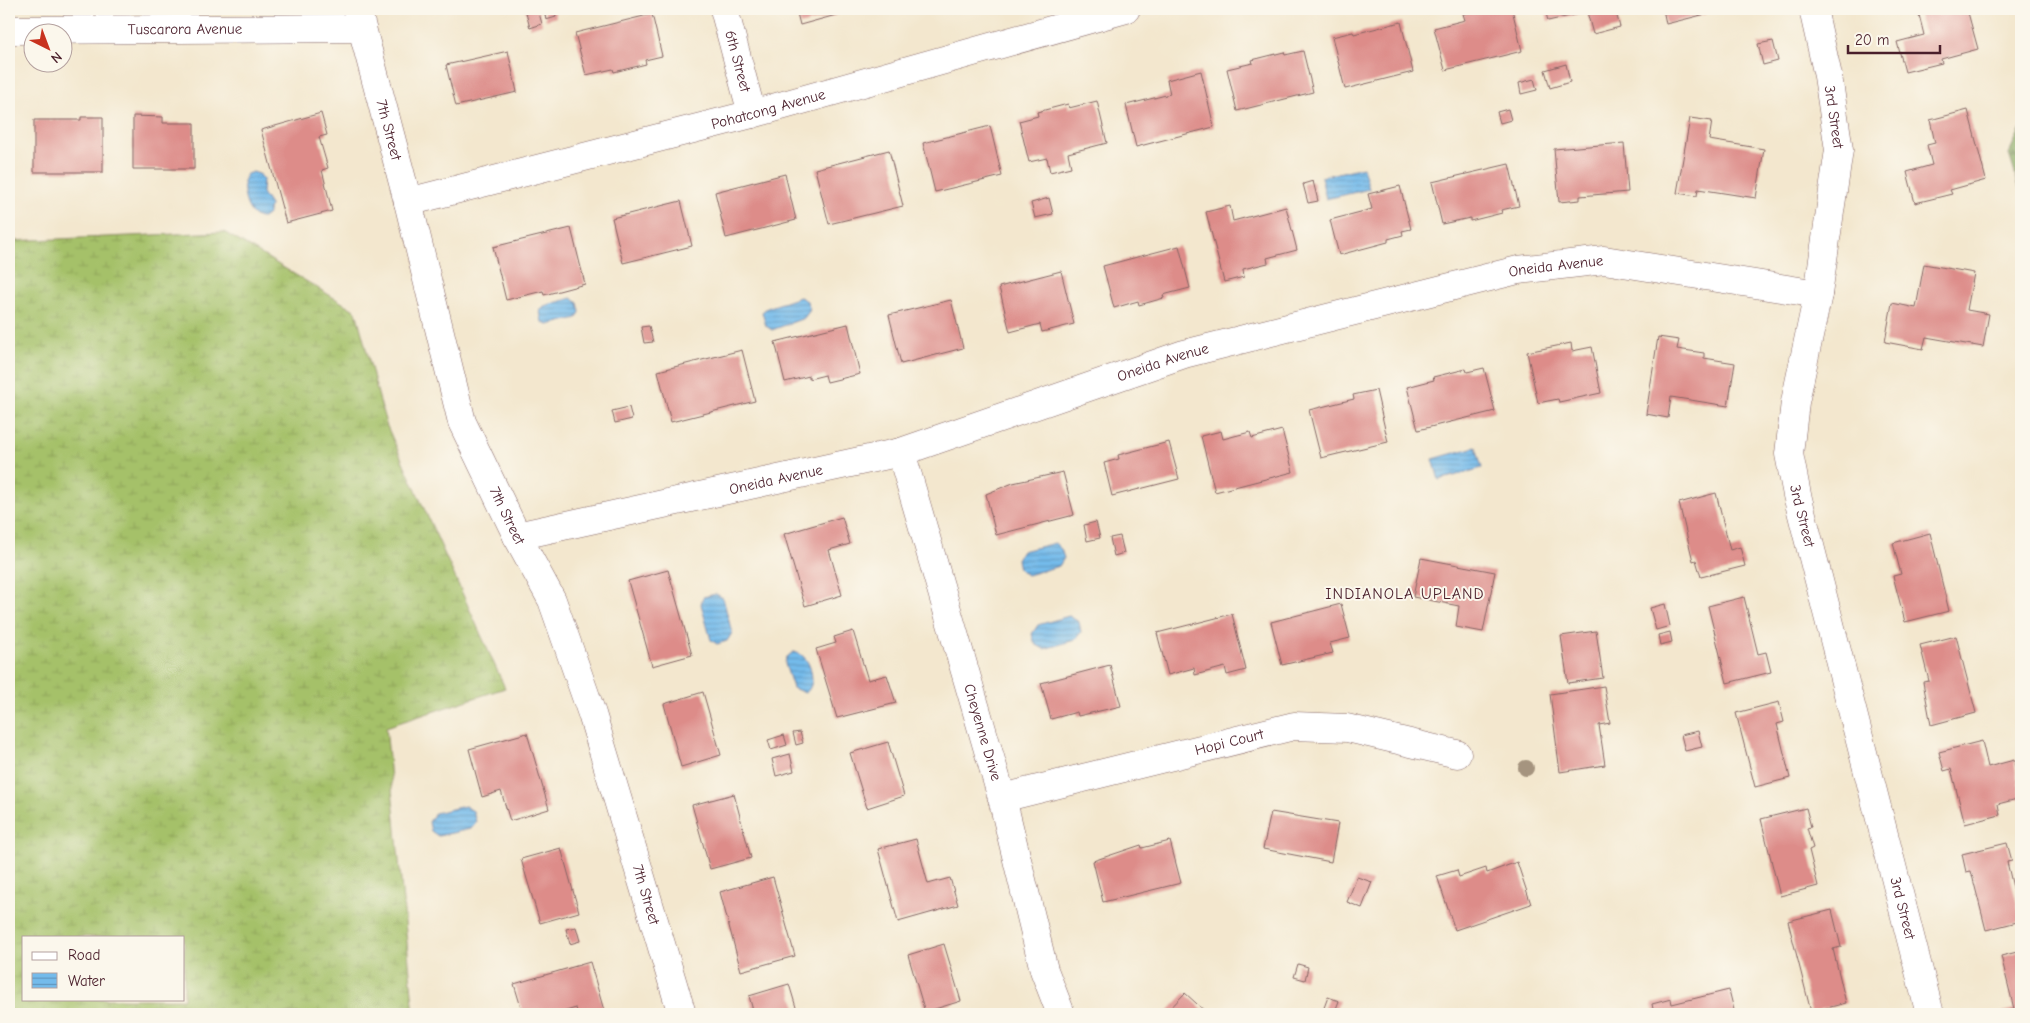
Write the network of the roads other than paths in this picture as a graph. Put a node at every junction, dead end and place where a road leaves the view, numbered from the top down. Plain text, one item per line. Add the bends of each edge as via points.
1 (724, 9) edge
2 (1126, 9) edge
3 (1813, 9) edge
4 (1065, 17) edge
5 (359, 18) edge
6 (9, 30) edge
7 (752, 114) junction
8 (408, 202) junction
9 (1818, 294) junction
10 (901, 452) junction
11 (517, 536) junction
12 (1457, 754) dead end
13 (1002, 798) junction
14 (682, 1014) edge
15 (1061, 1014) edge
16 (1930, 1014) edge

1 - 7 street, 6th Street
2 - 4 street, Pohatcong Avenue
3 - 9 street, 3rd Street via 1828,76 1839,150
4 - 7 street, Pohatcong Avenue
5 - 6 street, Tuscarora Avenue
5 - 8 street, 7th Street
7 - 8 street, Pohatcong Avenue
8 - 11 street, 7th Street via 462,422
9 - 10 street, Oneida Avenue via 1604,260 1518,270 1184,354
9 - 16 street, 3rd Street via 1795,402 1789,454
10 - 11 street, Oneida Avenue
10 - 13 street, Cheyenne Drive
11 - 14 street, 7th Street via 552,600 592,714
12 - 13 street, Hopi Court via 1348,728 1294,726
13 - 15 street, Cheyenne Drive via 1044,970

